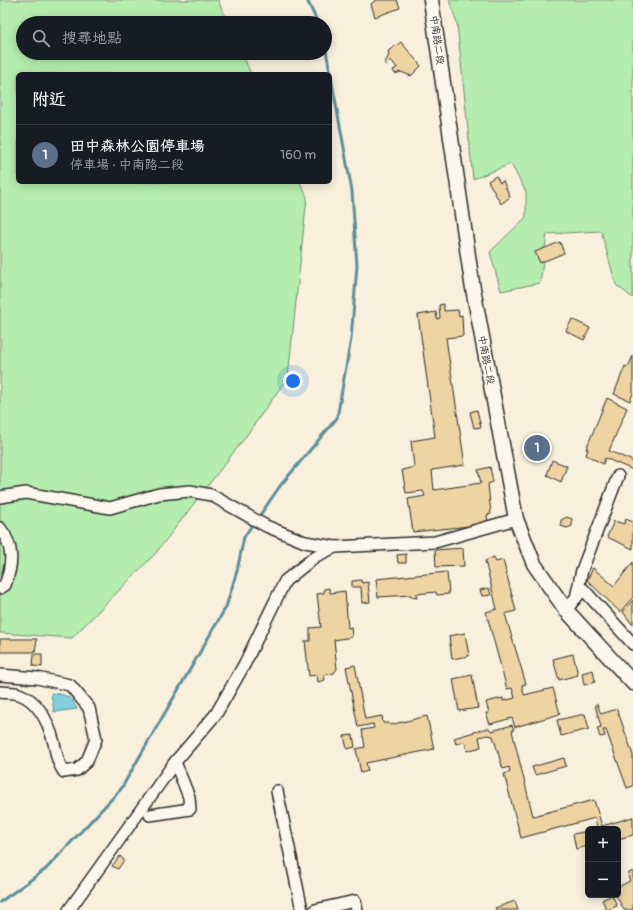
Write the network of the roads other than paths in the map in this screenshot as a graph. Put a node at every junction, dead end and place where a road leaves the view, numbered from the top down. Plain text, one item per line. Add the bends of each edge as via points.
1 (431, 0) edge
2 (618, 476) dead end
3 (0, 497) edge
4 (516, 519) junction
5 (0, 528) edge
6 (335, 548) junction
7 (0, 588) edge
8 (576, 598) junction
9 (566, 610) junction
10 (633, 644) edge
11 (0, 675) edge
12 (633, 683) edge
13 (0, 692) edge
14 (175, 762) junction
15 (277, 791) dead end
16 (150, 815) dead end
17 (69, 910) edge
18 (302, 910) edge
19 (315, 910) edge
20 (357, 910) edge

1 - 4 main road, 中南路二段 via 472,283
2 - 8 street via 582,570
3 - 6 street via 26,494 110,508 159,494 190,491 211,496 266,526 305,542
4 - 6 street via 435,542
4 - 9 main road, 中南路二段 via 534,564
5 - 7 street via 9,539 11,568 5,585
6 - 14 street via 316,556 285,581 244,665 216,714
8 - 9 street
8 - 10 street via 583,589
9 - 12 main road, 中南路二段
11 - 13 street via 37,678 70,685 89,708 94,723 96,739 86,761 76,770 64,772 42,713 30,700 18,694
14 - 16 street via 189,797 190,808
14 - 17 street
15 - 18 street
19 - 20 street via 355,901

